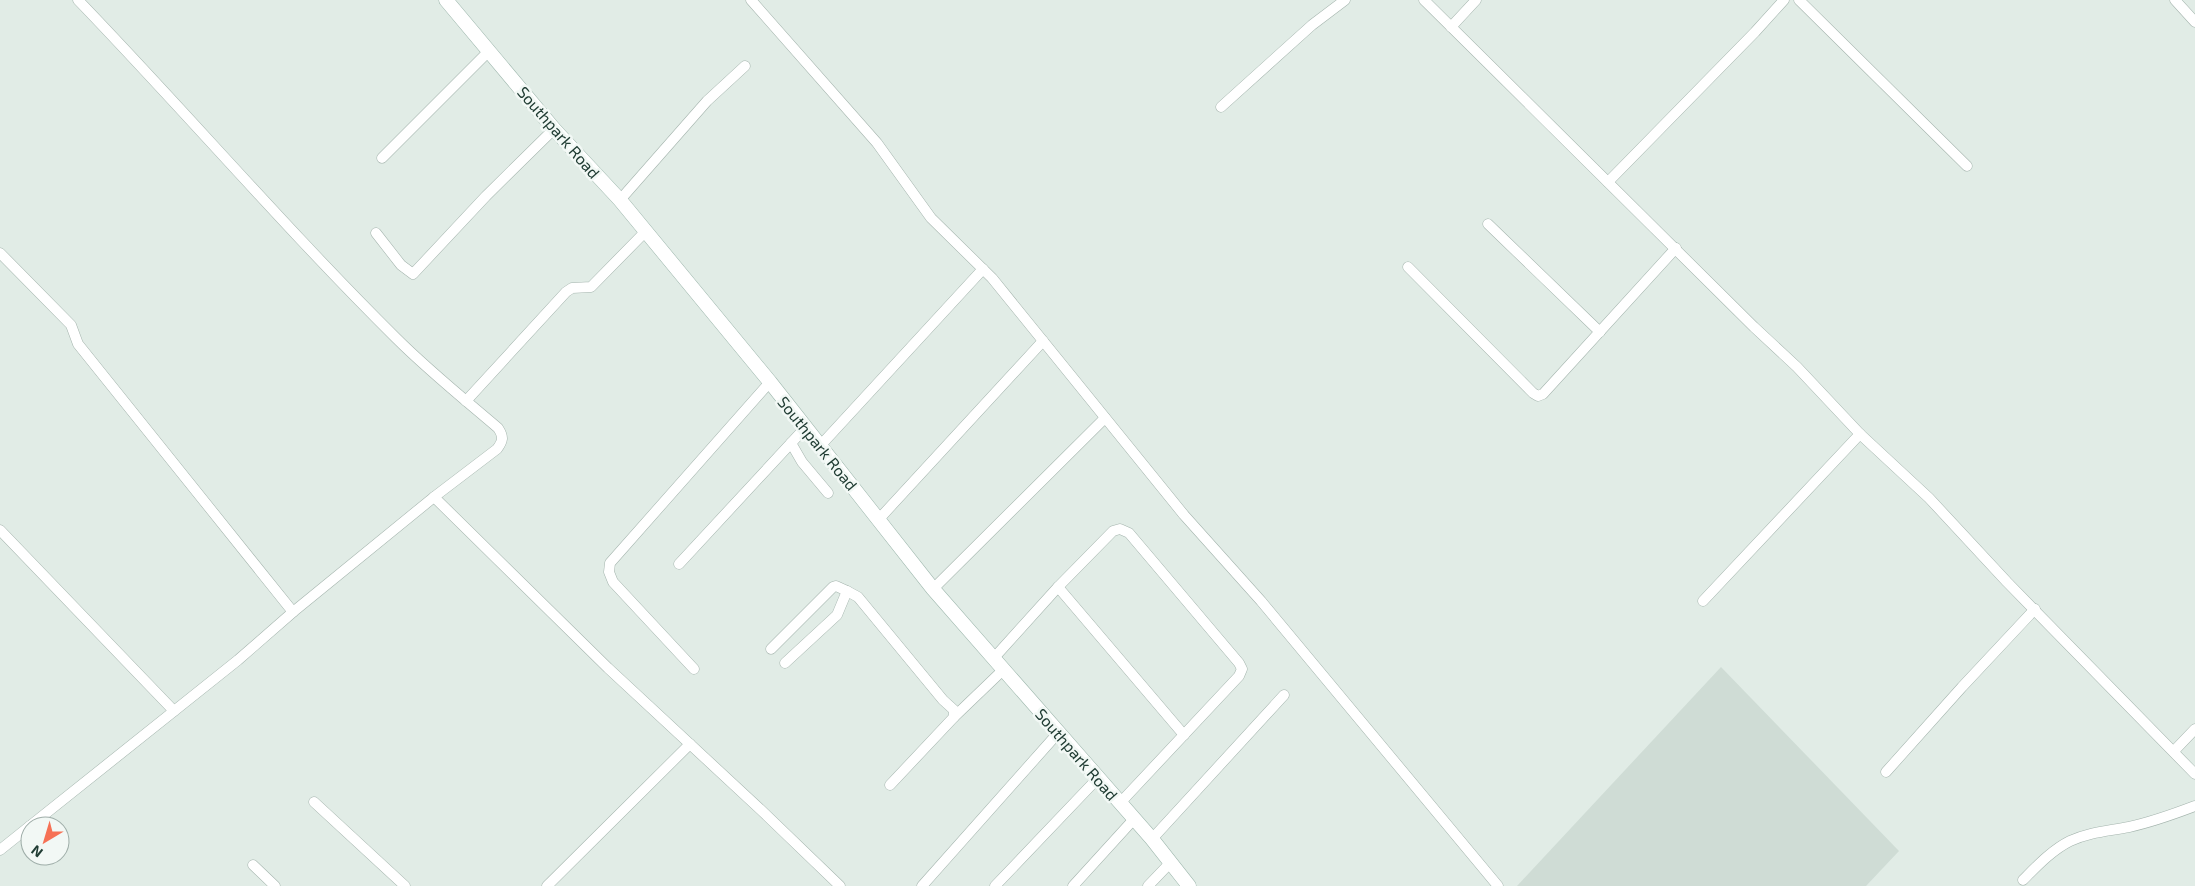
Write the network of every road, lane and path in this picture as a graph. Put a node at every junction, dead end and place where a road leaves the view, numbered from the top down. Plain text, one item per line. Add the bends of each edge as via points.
1 (78, 0) edge
2 (446, 0) edge
3 (751, 0) edge
4 (1345, 0) edge
5 (1424, 0) edge
6 (1476, 0) edge
7 (1784, 0) edge
8 (1799, 0) edge
9 (2175, 0) edge
10 (2195, 22) edge
11 (1451, 28) junction
12 (489, 51) junction
13 (745, 66) dead end
14 (1221, 107) dead end
15 (554, 129) junction
16 (382, 158) dead end
17 (1967, 166) dead end
18 (1608, 182) junction
19 (620, 200) junction
20 (1488, 224) dead end
21 (646, 232) junction
22 (376, 233) dead end
23 (1676, 248) junction
24 (0, 253) edge
25 (1408, 266) dead end
26 (982, 269) junction
27 (1600, 332) junction
28 (1043, 341) junction
29 (770, 382) junction
30 (466, 401) junction
31 (1105, 418) junction
32 (805, 428) junction
33 (1860, 434) junction
34 (791, 443) junction
35 (820, 446) junction
36 (828, 494) dead end
37 (434, 497) junction
38 (879, 519) junction
39 (0, 530) edge
40 (679, 564) dead end
41 (1058, 587) junction
42 (933, 589) junction
43 (848, 591) junction
44 (1703, 601) dead end
45 (2035, 609) junction
46 (293, 612) junction
47 (771, 649) dead end
48 (993, 659) junction
49 (785, 664) dead end
50 (694, 669) dead end
51 (1003, 670) junction
52 (1284, 695) dead end
53 (174, 711) junction
54 (954, 717) junction
55 (2195, 729) edge
56 (1058, 733) junction
57 (1184, 735) junction
58 (690, 744) junction
59 (2174, 751) junction
60 (1886, 772) dead end
61 (2195, 774) edge
62 (1098, 778) junction
63 (890, 784) dead end
64 (314, 802) dead end
65 (1120, 803) junction
66 (2195, 806) edge
67 (43, 816) edge
68 (1134, 819) junction
69 (20, 834) edge
70 (1152, 838) junction
71 (0, 850) edge
72 (1170, 863) junction
73 (253, 865) dead end
74 (2023, 880) dead end
75 (275, 886) edge
76 (405, 886) edge
77 (547, 886) edge
78 (840, 886) edge
79 (922, 886) edge
80 (995, 886) edge
81 (1072, 886) edge
82 (1148, 886) edge
83 (1189, 886) edge
84 (1498, 886) edge

1 - 30 street via 397,339
2 - 12 street, Southpark Road
3 - 26 street via 877,143 931,218
4 - 14 street via 1312,25
5 - 11 street
6 - 11 street
7 - 18 street
8 - 17 street
9 - 10 street
11 - 18 street
12 - 15 street, Southpark Road
12 - 16 street
13 - 19 street via 707,101
15 - 19 street, Southpark Road
15 - 22 street via 414,274 401,265
18 - 23 street
19 - 21 street, Southpark Road
20 - 27 street
21 - 29 street, Southpark Road
21 - 30 street via 591,287 572,288 566,292
23 - 27 street
23 - 33 street
24 - 46 street via 71,325 78,344
25 - 27 street via 1538,396
26 - 28 street
26 - 35 street
28 - 31 street
28 - 38 street
29 - 32 street, Southpark Road
29 - 50 street via 610,564 613,582
30 - 37 street via 498,428 503,435 502,442
31 - 42 street
31 - 84 street
32 - 34 street
32 - 35 street, Southpark Road
33 - 44 street
33 - 45 street via 1934,503
34 - 36 street
34 - 40 street
35 - 38 street, Southpark Road
37 - 46 street
37 - 58 street
38 - 42 street, Southpark Road
39 - 53 street
41 - 48 street
41 - 57 street
41 - 57 street via 1113,531 1120,528 1129,533 1242,669
42 - 48 street, Southpark Road
43 - 47 street via 833,587
43 - 49 street via 837,615
43 - 54 street via 865,604 942,700 954,710
45 - 59 street
45 - 60 street
46 - 53 street
48 - 51 street, Southpark Road
51 - 54 street
51 - 56 street, Southpark Road
52 - 70 street
53 - 67 street
54 - 63 street
55 - 59 street
56 - 62 street, Southpark Road
56 - 79 street
57 - 65 street
58 - 77 street
58 - 78 street
59 - 61 street
62 - 65 street, Southpark Road
62 - 80 street
64 - 76 street
65 - 68 street, Southpark Road
66 - 74 street via 2130,827 2090,833 2044,859
68 - 70 street, Southpark Road
68 - 81 street
69 - 71 street
70 - 72 street, Southpark Road
72 - 82 street
72 - 83 street, Southpark Road
73 - 75 street

